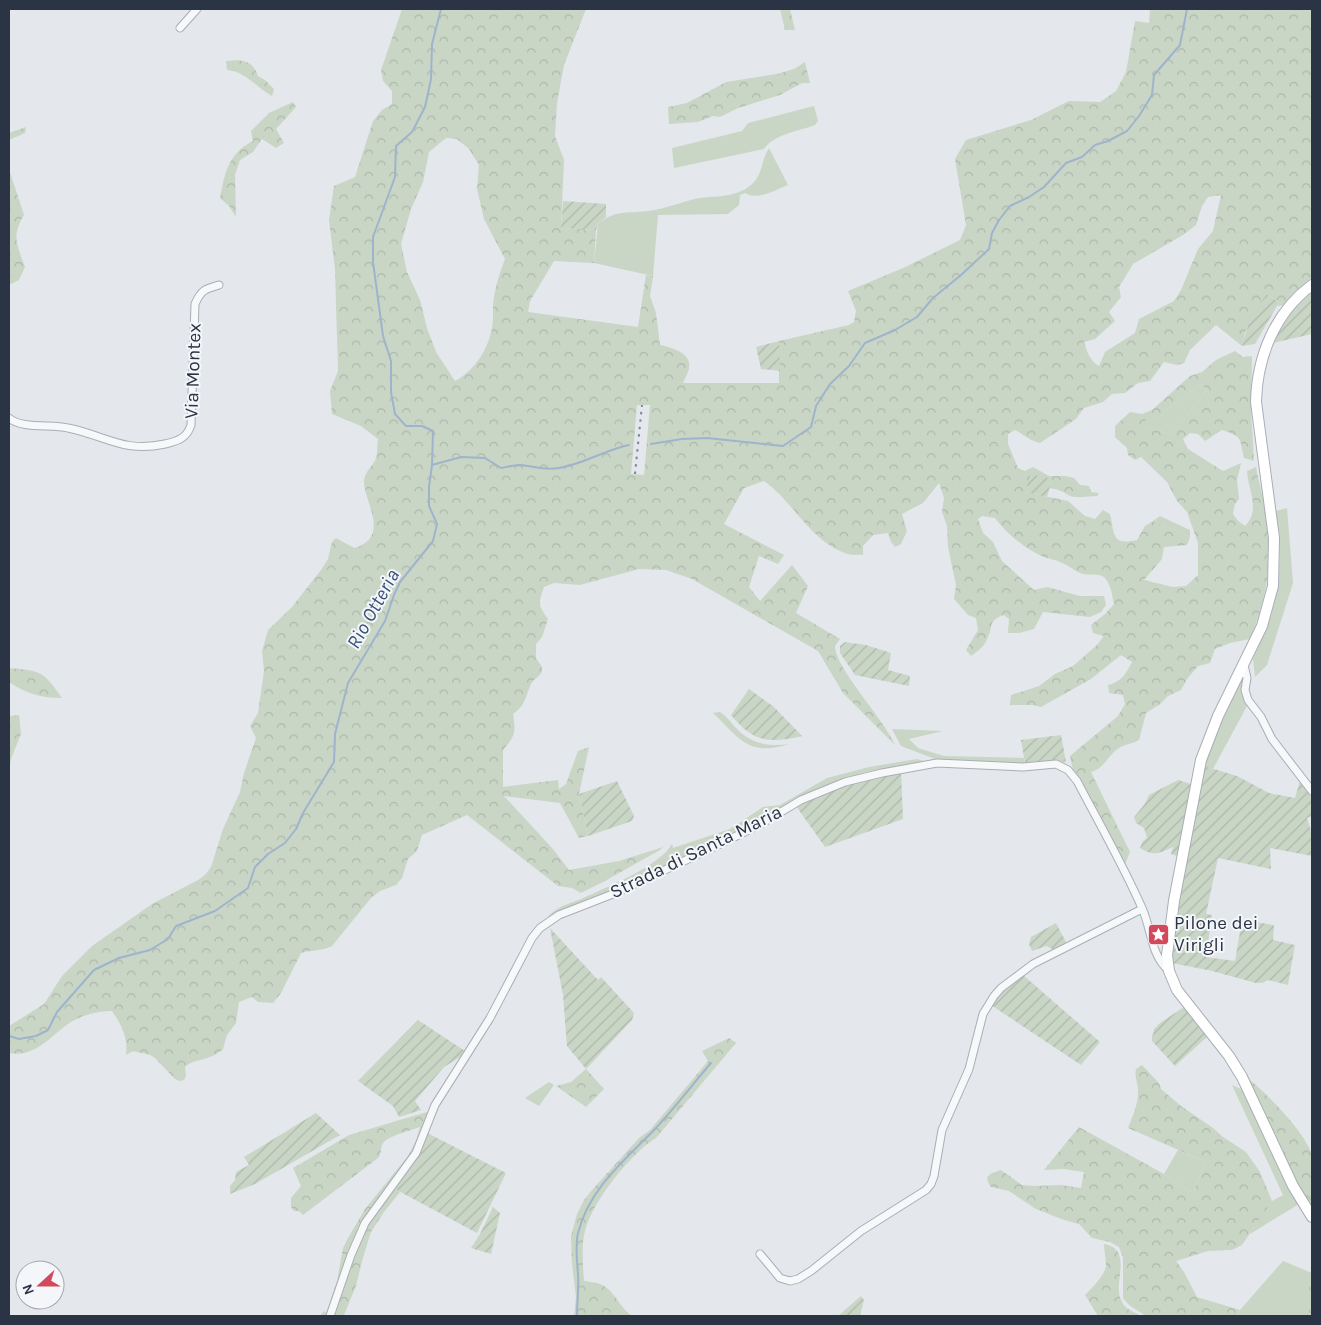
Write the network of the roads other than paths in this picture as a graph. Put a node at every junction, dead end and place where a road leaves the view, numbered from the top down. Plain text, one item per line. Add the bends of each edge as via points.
1 (197, 9) edge
2 (180, 28) dead end
3 (219, 285) dead end
4 (1312, 285) edge
5 (9, 418) edge
6 (1244, 665) junction
7 (1312, 791) edge
8 (1142, 909) junction
9 (1169, 971) junction
10 (1312, 1216) edge
11 (760, 1254) dead end
12 (330, 1316) edge

1 - 2 street
3 - 5 street, Via Montex via 200,292 195,304 192,426 182,438 156,446 133,447 66,427 17,424
4 - 6 main road via 1275,326 1258,377 1257,417 1272,525 1274,565 1266,616
6 - 7 street via 1248,700 1272,739
6 - 9 main road via 1215,724 1199,770 1170,928
8 - 9 street, Strada di Santa Maria via 1157,956
8 - 11 street via 1028,967 991,1000 980,1023 966,1074 942,1130 933,1180 926,1190 861,1231 798,1279 780,1278
8 - 12 street, Strada di Santa Maria via 1077,781 1068,770 1053,764 1023,767 937,763 882,772 809,796 744,833 559,916 535,934 490,1018 436,1105 416,1153 365,1223
9 - 10 main road via 1180,994 1242,1077 1293,1186

